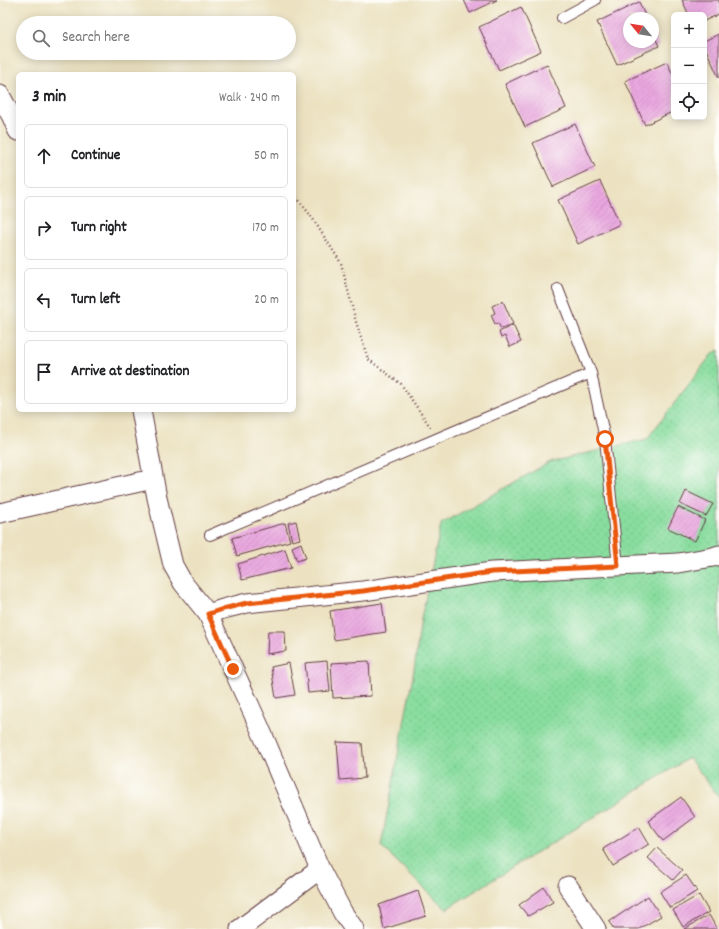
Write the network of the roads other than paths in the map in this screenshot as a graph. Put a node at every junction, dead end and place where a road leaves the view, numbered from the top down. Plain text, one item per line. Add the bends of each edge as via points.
1 (595, 0) edge
2 (562, 18) dead end
3 (0, 95) edge
4 (16, 126) edge
5 (558, 289) dead end
6 (591, 373) junction
7 (141, 412) edge
8 (153, 479) junction
9 (0, 513) edge
10 (210, 535) dead end
11 (719, 555) edge
12 (618, 566) junction
13 (208, 614) junction
14 (320, 869) junction
15 (568, 886) dead end
16 (240, 929) edge
17 (354, 929) edge
18 (596, 929) edge

1 - 2 lane
3 - 4 street
5 - 6 lane
6 - 10 lane
6 - 12 lane via 605,439
7 - 8 street
8 - 9 street
8 - 13 street via 173,565 183,583
11 - 12 street via 678,563
12 - 13 street via 492,572 363,591 247,603
13 - 14 street
14 - 16 street
14 - 17 street
15 - 18 street

